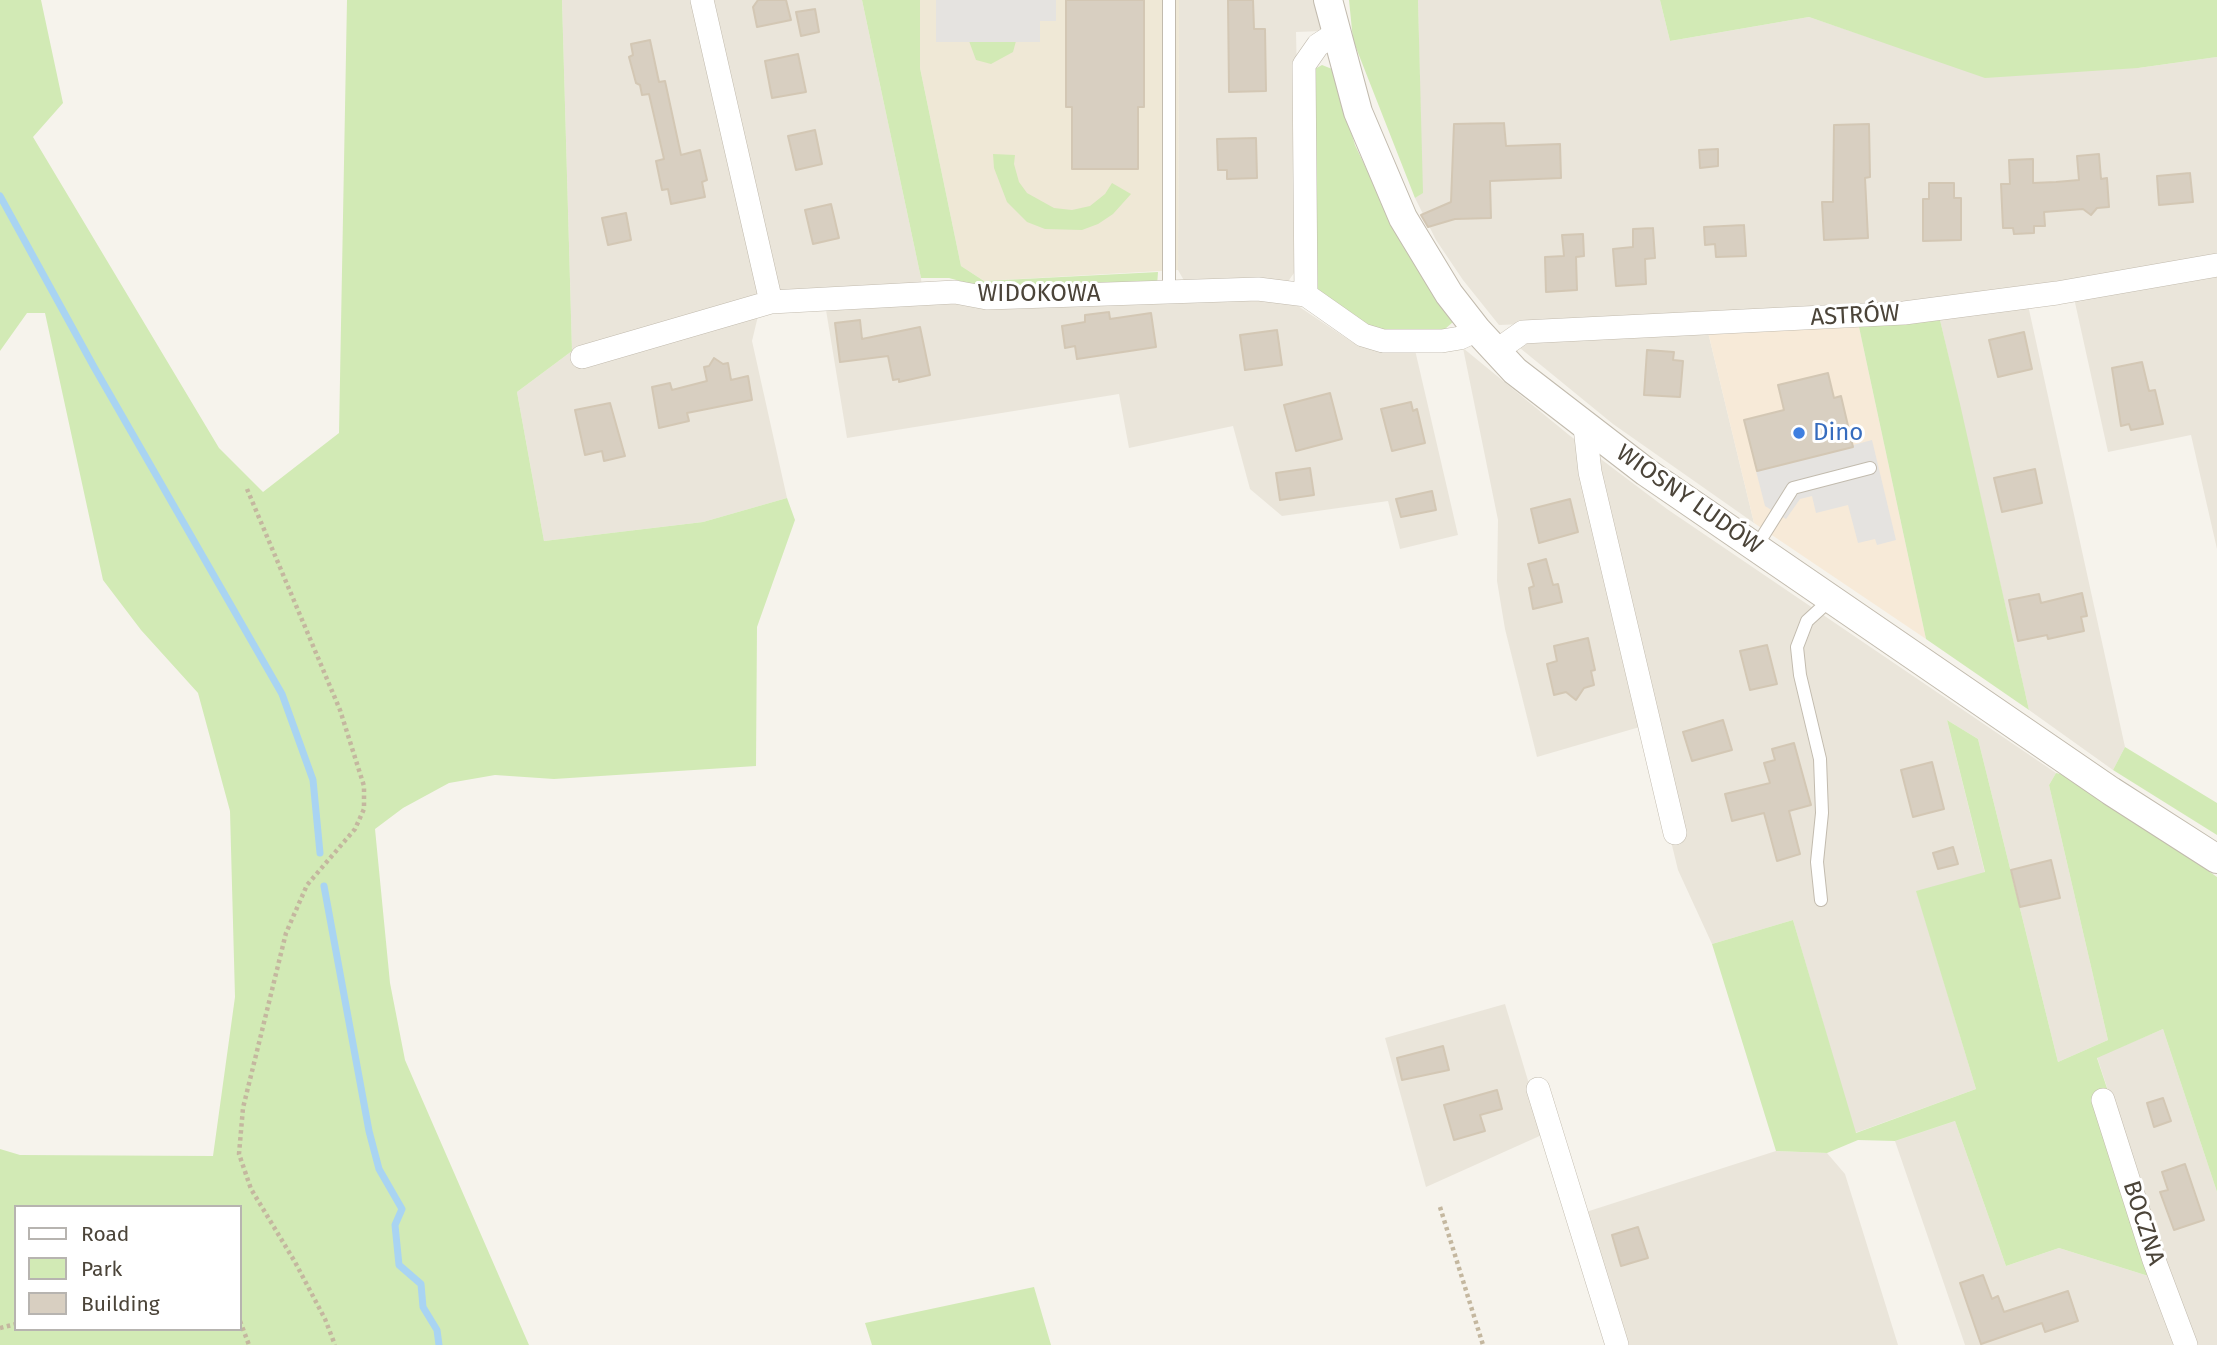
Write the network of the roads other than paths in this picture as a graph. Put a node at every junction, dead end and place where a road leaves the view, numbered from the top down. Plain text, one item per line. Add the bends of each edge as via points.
1 (702, 0) edge
2 (1169, 0) edge
3 (1328, 0) edge
4 (1335, 34) junction
5 (2217, 265) edge
6 (1169, 293) junction
7 (1306, 295) junction
8 (771, 302) junction
9 (1477, 330) junction
10 (1496, 351) junction
11 (582, 357) dead end
12 (1585, 427) junction
13 (1870, 468) dead end
14 (1756, 547) junction
15 (1831, 599) junction
16 (1675, 833) dead end
17 (2217, 859) edge
18 (1821, 900) dead end
19 (1538, 1089) dead end
20 (2103, 1100) dead end
21 (1617, 1345) edge
22 (2186, 1345) edge

1 - 8 street
2 - 6 lane
3 - 4 street, WIOSNY LUDÓW
4 - 7 street via 1318,45 1304,65
4 - 9 street, WIOSNY LUDÓW via 1370,144 1403,218 1424,257
5 - 10 street, ASTRÓW via 1904,313 1523,332
6 - 7 street, WIDOKOWA via 1258,289
6 - 8 street, WIDOKOWA via 987,298 955,292
7 - 9 street, WIDOKOWA via 1363,335 1383,341 1442,341
8 - 11 street, WIDOKOWA
9 - 10 street, WIOSNY LUDÓW
10 - 12 street, WIOSNY LUDÓW
12 - 14 street, WIOSNY LUDÓW
12 - 16 street via 1590,472
13 - 14 lane via 1793,488
14 - 15 street, WIOSNY LUDÓW
15 - 17 street, WIOSNY LUDÓW
15 - 18 lane via 1807,621 1797,647 1820,759 1822,813 1817,862
19 - 21 street
20 - 22 street, BOCZNA

